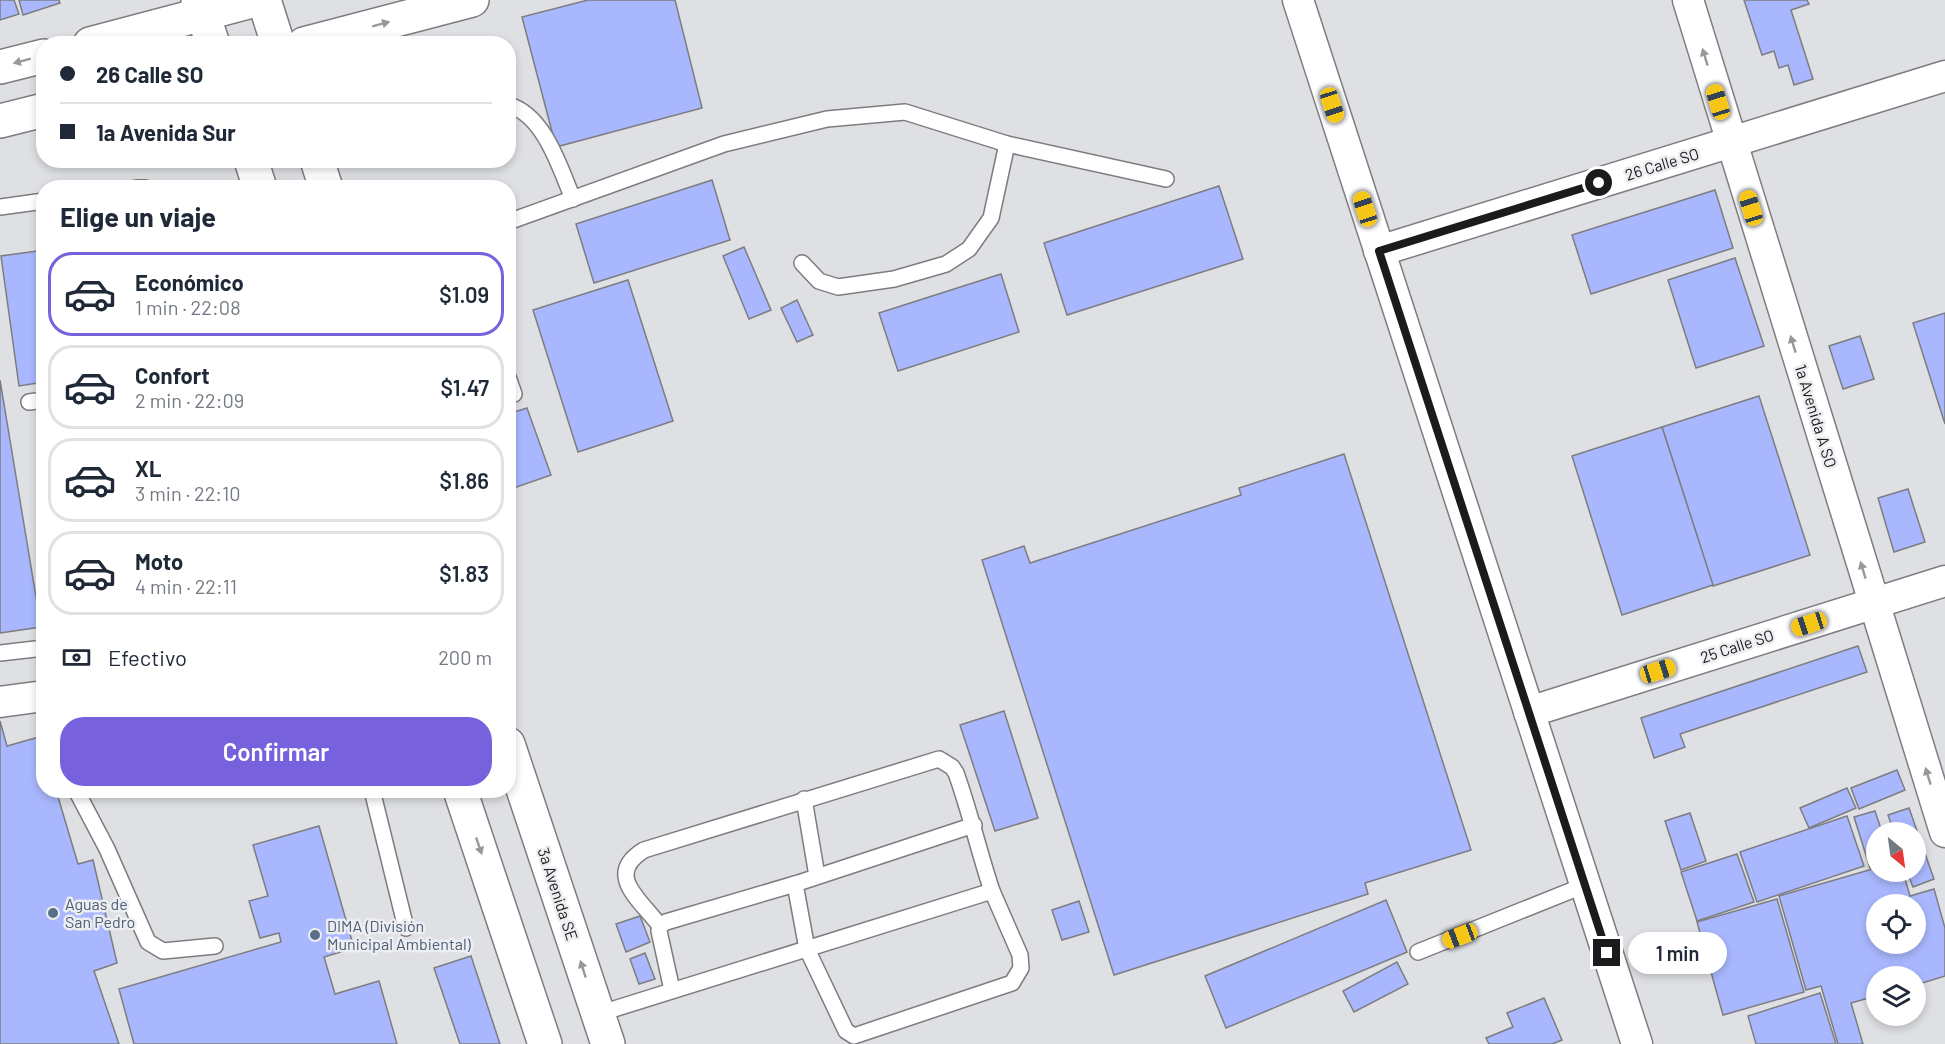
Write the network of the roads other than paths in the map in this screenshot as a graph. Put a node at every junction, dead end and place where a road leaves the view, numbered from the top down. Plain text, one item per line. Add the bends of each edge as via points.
1 (256, 0) edge
2 (264, 0) edge
3 (472, 0) edge
4 (1298, 0) edge
5 (1688, 0) edge
6 (205, 19) edge
7 (127, 36) edge
8 (275, 36) edge
9 (335, 36) edge
10 (36, 58) edge
11 (0, 67) edge
12 (1945, 76) edge
13 (516, 107) edge
14 (36, 112) edge
15 (0, 121) edge
16 (1731, 142) junction
17 (1007, 144) junction
18 (1166, 179) dead end
19 (573, 199) junction
20 (36, 202) edge
21 (0, 207) edge
22 (516, 219) edge
23 (1379, 251) junction
24 (802, 263) dead end
25 (1945, 580) edge
26 (1874, 603) junction
27 (36, 649) edge
28 (0, 653) edge
29 (36, 697) edge
30 (0, 702) edge
31 (1529, 712) junction
32 (516, 768) edge
33 (80, 798) edge
34 (374, 798) edge
35 (463, 798) edge
36 (804, 799) junction
37 (974, 825) junction
38 (1945, 832) edge
39 (817, 876) junction
40 (795, 884) junction
41 (1586, 885) junction
42 (992, 891) junction
43 (660, 926) junction
44 (406, 928) dead end
45 (215, 946) dead end
46 (807, 949) junction
47 (1418, 952) dead end
48 (672, 990) junction
49 (603, 1029) edge
50 (545, 1044) edge
51 (1637, 1044) edge

1 - 6 main road
2 - 8 main road
9 -> 3 main road
4 - 23 street
16 -> 5 street, 1a Avenida A SO
6 - 7 main road
10 -> 11 main road
12 - 16 street, 26 Calle SO
13 - 19 lane via 536,122
14 - 15 main road
16 - 23 street, 26 Calle SO
26 -> 16 street, 1a Avenida A SO
17 - 18 lane
17 - 19 lane via 905,112 827,119 724,144
17 - 24 lane via 991,218 969,249 946,264 894,279 838,287 819,281
19 - 22 lane
20 - 21 lane
23 - 31 street
25 - 26 street, 25 Calle SO
26 - 31 street, 25 Calle SO
38 -> 26 street, 1a Avenida A SO
27 - 28 lane
29 - 30 street
31 - 41 street
49 -> 32 main road, 3a Avenida SE
33 - 45 lane via 148,942 162,951
34 - 44 lane
35 -> 50 main road
36 - 37 lane via 939,759 956,773
36 - 39 lane
36 - 43 lane via 644,850 632,858 626,880
37 - 39 lane
37 - 42 lane
39 - 40 lane
40 - 43 lane
40 - 46 lane
41 - 47 lane
41 - 51 street
42 - 46 lane
42 - 46 lane via 1020,955 1021,969 1012,983 864,1034 854,1036 846,1031
43 - 48 lane
46 - 48 lane
48 - 49 lane

